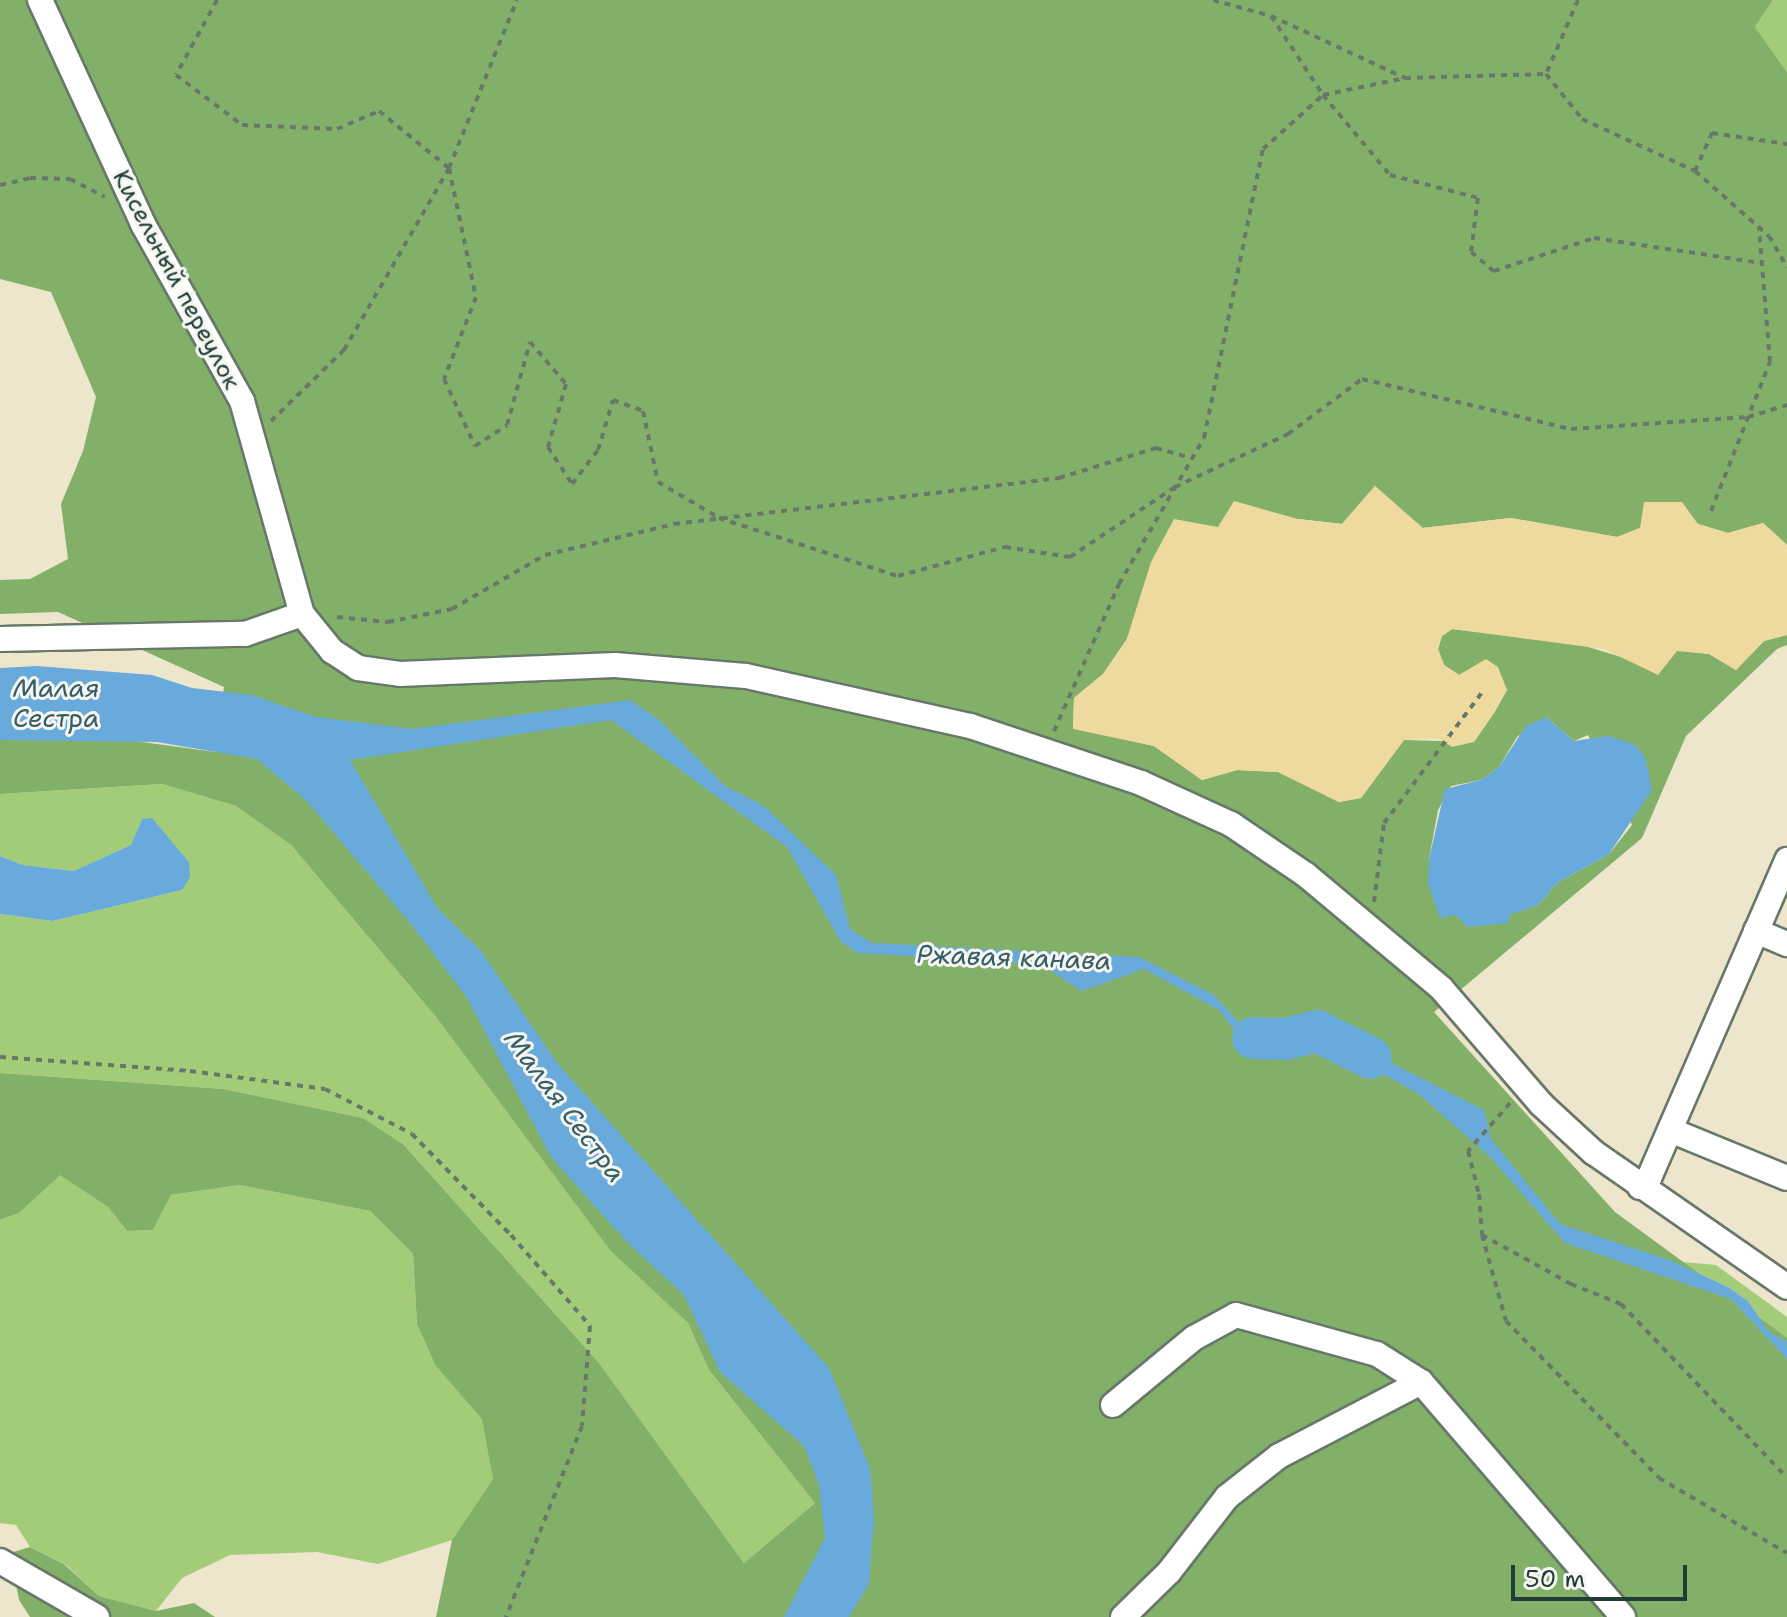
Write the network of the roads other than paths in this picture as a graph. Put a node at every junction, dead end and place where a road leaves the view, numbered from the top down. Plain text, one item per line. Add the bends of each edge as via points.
1 (40, 0) edge
2 (302, 614) junction
3 (0, 639) edge
4 (1787, 860) edge
5 (1756, 931) junction
6 (1787, 944) edge
7 (1670, 1130) junction
8 (1787, 1178) edge
9 (1640, 1187) junction
10 (1787, 1287) edge
11 (1421, 1382) junction
12 (1113, 1405) dead end
13 (0, 1561) edge
14 (97, 1617) edge
15 (1123, 1617) edge
16 (1623, 1617) edge

1 - 2 street, Кисельный переулок via 137,210 221,356 253,439
2 - 3 street via 245,634
2 - 9 street via 332,651 358,668 480,674 615,665 688,667 903,709 1046,748 1231,824 1371,928 1441,988 1541,1104
4 - 5 street
5 - 6 street
5 - 7 street
7 - 8 street
7 - 9 street
9 - 10 street
11 - 12 street via 1377,1354 1236,1315 1194,1338
11 - 15 street via 1279,1456 1227,1497 1169,1572
11 - 16 street
13 - 14 street

